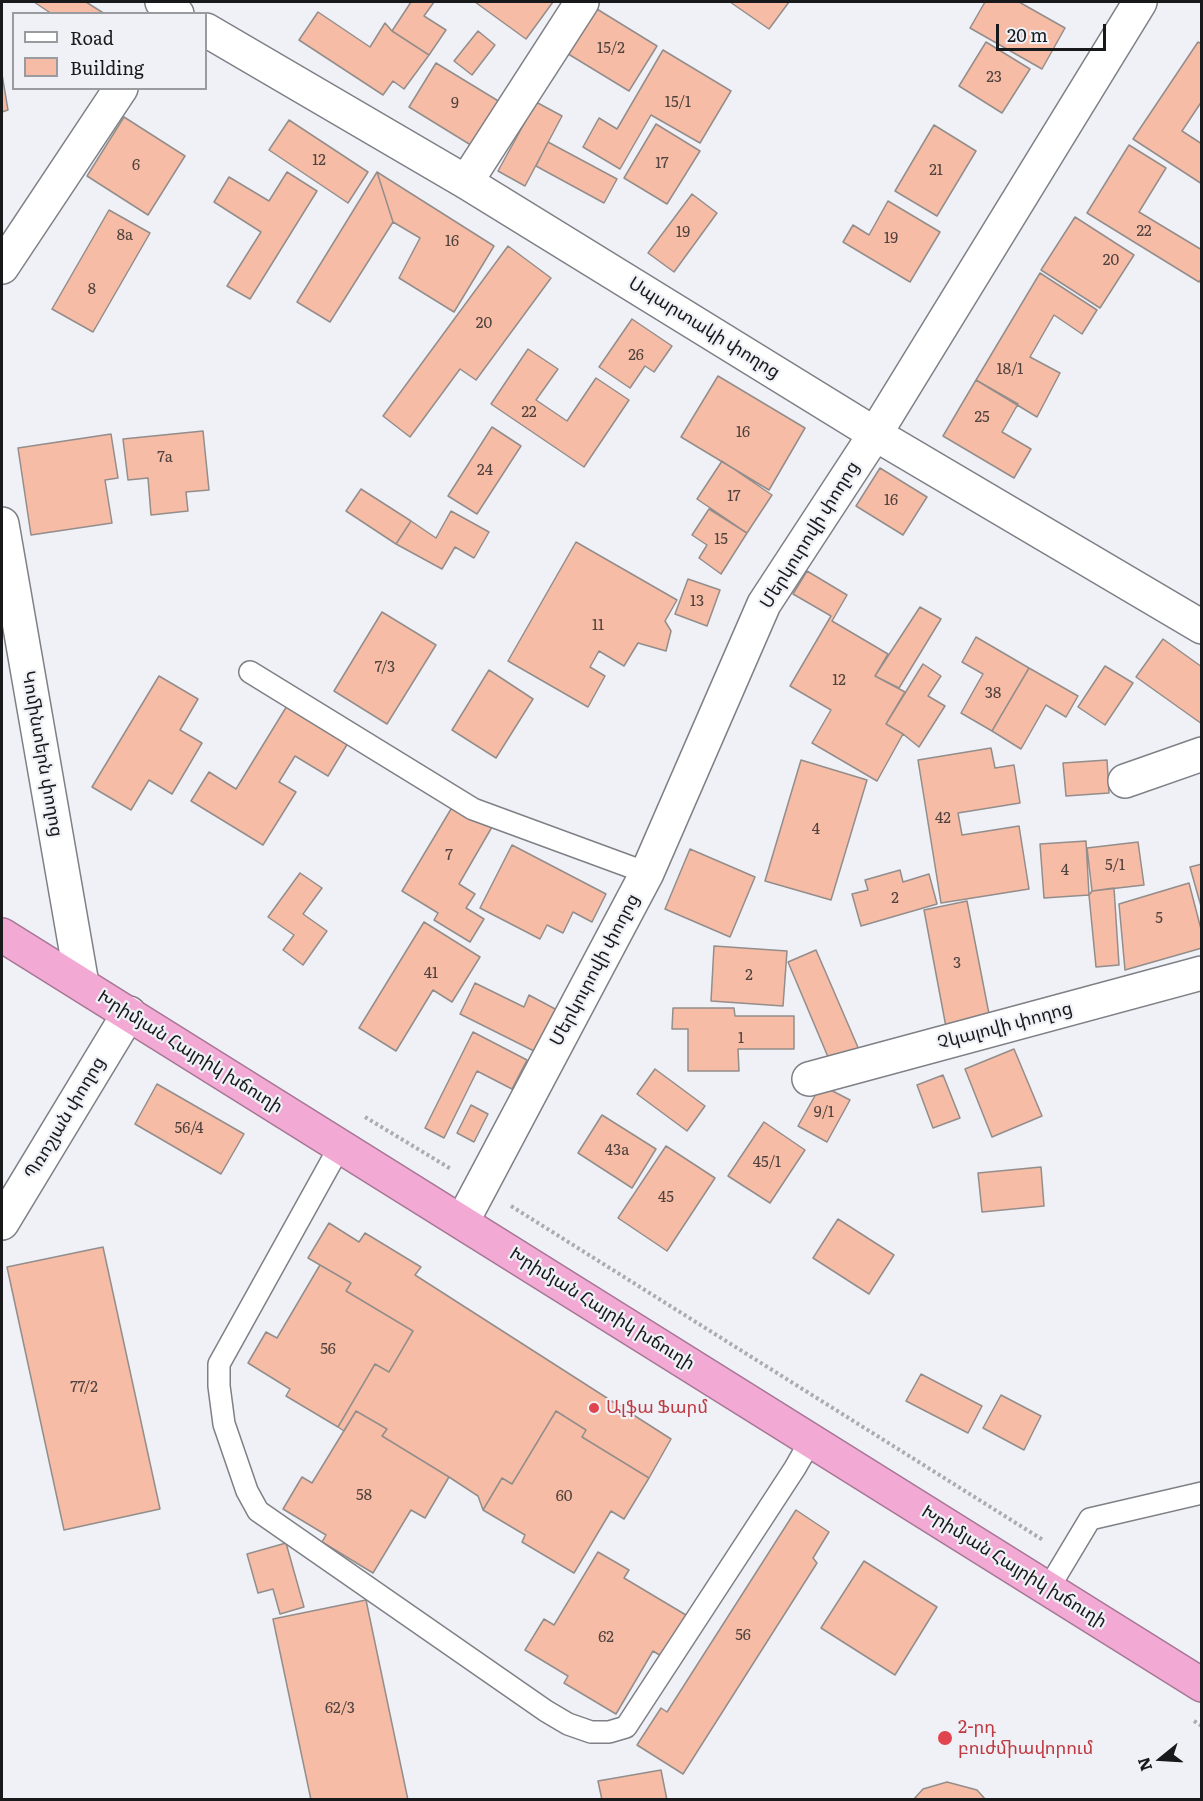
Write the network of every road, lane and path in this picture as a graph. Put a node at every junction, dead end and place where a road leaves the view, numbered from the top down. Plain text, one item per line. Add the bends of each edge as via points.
1 (582, 2) edge
2 (1140, 2) edge
3 (207, 31) edge
4 (120, 90) edge
5 (466, 182) junction
6 (2, 267) edge
7 (875, 434) junction
8 (2, 524) edge
9 (1202, 627) edge
10 (250, 672) dead end
11 (1202, 754) edge
12 (1125, 781) dead end
13 (647, 873) junction
14 (2, 934) edge
15 (1202, 973) edge
16 (82, 984) junction
17 (129, 1013) junction
18 (809, 1079) dead end
19 (360, 1113) dead end
20 (340, 1146) junction
21 (480, 1186) junction
22 (462, 1222) junction
23 (2, 1223) edge
24 (811, 1440) junction
25 (1202, 1493) edge
26 (1068, 1556) junction
27 (1048, 1589) junction
28 (1202, 1685) edge

1 - 5 street
2 - 7 street, Մերկուրովի փողոց
3 - 5 street, Սպարտակի փողոց
4 - 6 street
5 - 7 street, Սպարտակի փողոց
7 - 9 street, Սպարտակի փողոց
7 - 13 street, Մերկուրովի փողոց via 764,604
8 - 16 street, Կոմինտերն փողոց
10 - 13 lane via 473,809
11 - 12 street
13 - 21 street, Մերկուրովի փողոց
14 - 16 highway, Խրիմյան Հայրիկ խճուղի
15 - 18 street, Չկալովի փողոց
16 - 17 highway, Խրիմյան Հայրիկ խճուղի
17 - 20 highway, Խրիմյան Հայրիկ խճուղի
17 - 23 street, Պռոշյան փողոց
19 - 21 path
20 - 22 highway, Խրիմյան Հայրիկ խճուղի
20 - 24 lane via 219,1364 224,1424 247,1491 258,1511 546,1711 591,1732 626,1727
21 - 22 street, Մերկուրովի փողոց
21 - 26 path
22 - 24 highway, Խրիմյան Հայրիկ խճուղի
24 - 27 highway, Խրիմյան Հայրիկ խճուղի
25 - 26 lane via 1090,1519
26 - 27 lane
27 - 28 highway, Խրիմյան Հայրիկ խճուղի

